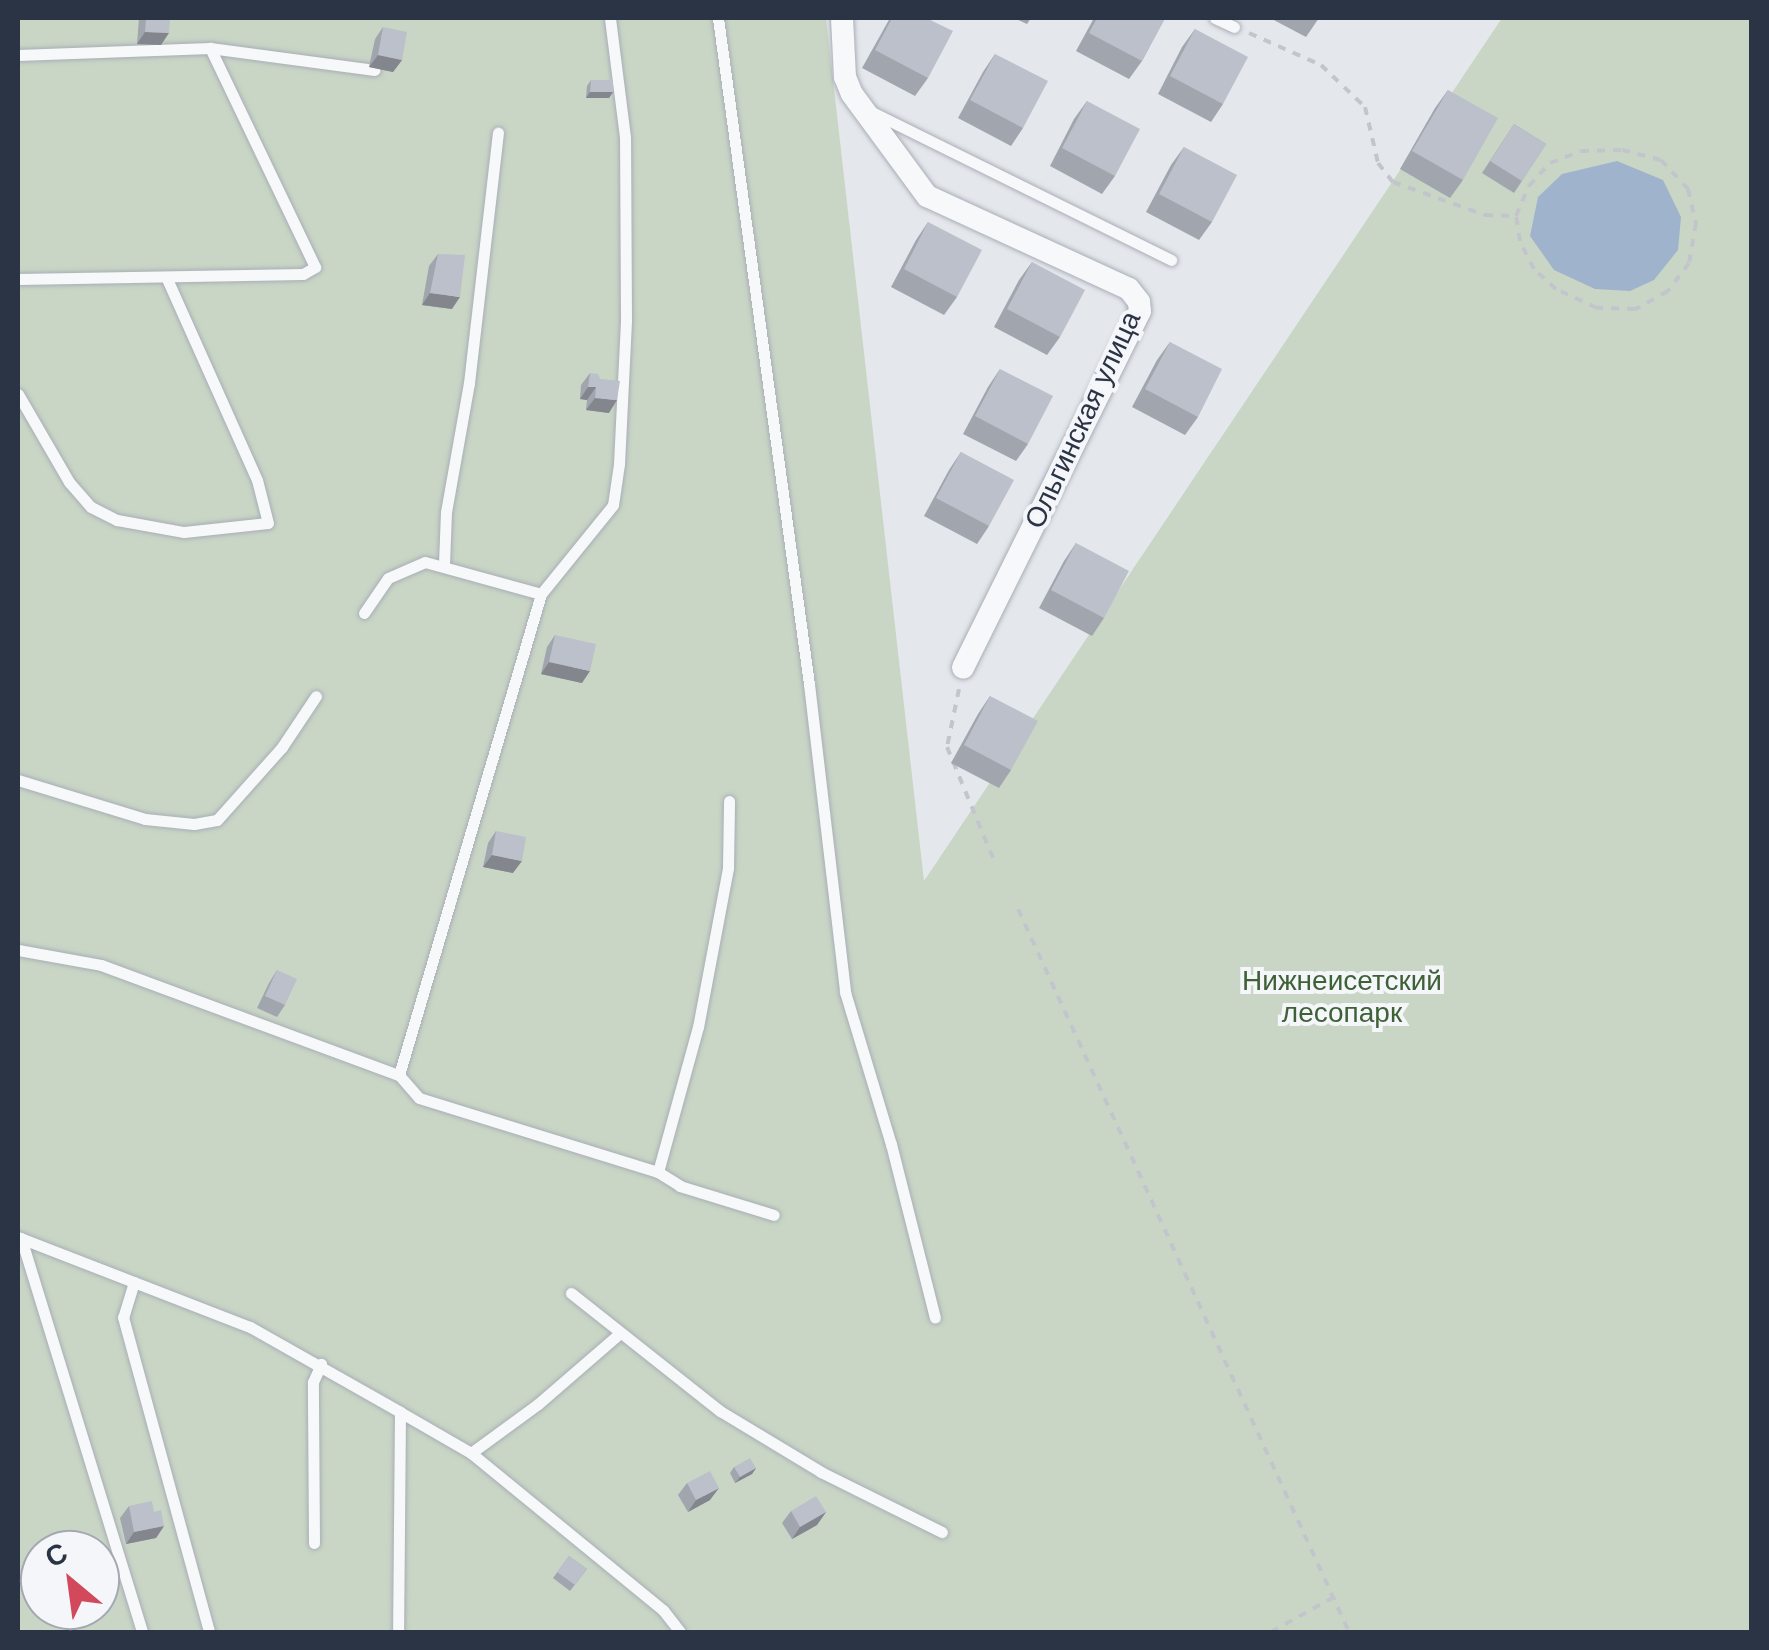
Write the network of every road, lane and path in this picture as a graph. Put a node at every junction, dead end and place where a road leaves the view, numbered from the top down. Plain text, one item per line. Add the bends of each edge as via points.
1 (610, 18) edge
2 (718, 18) edge
3 (842, 18) edge
4 (1216, 18) edge
5 (1234, 27) joint
6 (210, 48) junction
7 (18, 55) edge
8 (375, 70) dead end
9 (857, 105) junction
10 (498, 133) dead end
11 (1516, 216) junction
12 (1170, 260) dead end
13 (168, 278) junction
14 (18, 279) edge
15 (18, 394) edge
16 (444, 564) junction
17 (541, 594) junction
18 (364, 613) dead end
19 (963, 667) joint
20 (316, 696) dead end
21 (18, 780) edge
22 (729, 801) dead end
23 (995, 864) dead end
24 (1018, 909) dead end
25 (18, 950) edge
26 (399, 1074) junction
27 (658, 1172) junction
28 (774, 1215) dead end
29 (19, 1238) edge
30 (134, 1282) junction
31 (571, 1292) dead end
32 (935, 1318) dead end
33 (620, 1333) junction
34 (321, 1364) junction
35 (400, 1412) junction
36 (472, 1453) junction
37 (942, 1532) dead end
38 (314, 1542) dead end
39 (1332, 1598) junction
40 (142, 1632) edge
41 (209, 1632) edge
42 (398, 1632) edge
43 (680, 1632) edge
44 (1271, 1632) edge
45 (1349, 1632) edge

1 - 17 lane via 625,137 619,464 612,505
2 - 32 lane via 845,992
3 - 9 street, Ольгинская улица via 845,76
4 - 5 lane
5 - 11 path via 1321,65 1365,107 1378,163 1392,182 1485,214
6 - 7 lane
6 - 8 lane
6 - 13 lane via 315,267 303,274
9 - 12 lane
9 - 19 street, Ольгинская улица via 927,196 1129,289 1139,302
10 - 16 lane
11 - 11 path via 1534,269 1556,289 1597,308 1636,310 1668,292 1689,263 1696,224 1688,190 1661,160 1622,150 1581,151 1550,163 1529,186
13 - 14 lane
13 - 15 lane via 258,480 268,523 184,532 104,514 69,482
16 - 17 lane
16 - 18 lane via 424,562 388,578
17 - 26 lane
19 - 23 path via 947,747
20 - 21 lane via 282,747 217,820 145,819
22 - 27 lane via 728,868 698,1026
24 - 39 path
25 - 26 lane via 101,965
26 - 27 lane via 419,1098
27 - 28 lane via 680,1186
29 - 30 lane
29 - 40 lane
30 - 34 lane via 250,1326
30 - 41 lane via 123,1317
31 - 33 lane
33 - 36 lane
33 - 37 lane via 720,1411 821,1472
34 - 35 lane
34 - 38 lane via 313,1382
35 - 36 lane
35 - 42 lane
36 - 43 lane via 663,1610
39 - 44 path
39 - 45 path

